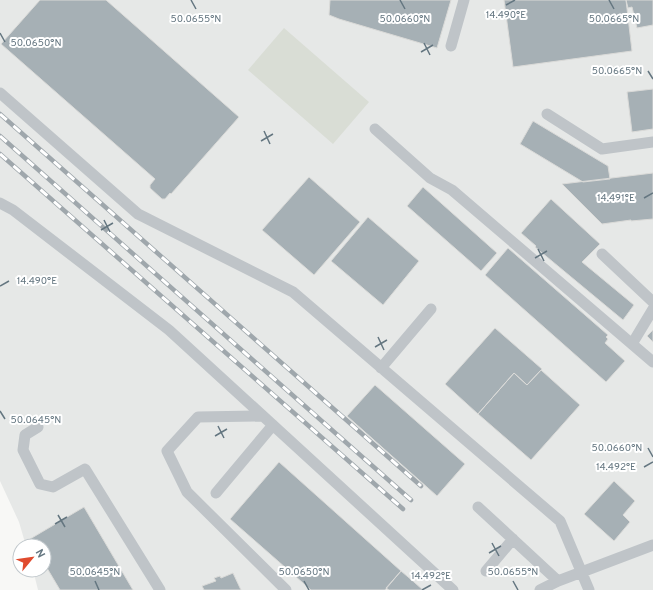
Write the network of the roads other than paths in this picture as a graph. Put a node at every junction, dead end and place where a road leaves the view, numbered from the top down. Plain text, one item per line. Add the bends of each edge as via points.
1 (464, 0) edge
2 (451, 46) dead end
3 (0, 93) edge
4 (546, 114) dead end
5 (375, 129) dead end
6 (653, 142) edge
7 (0, 203) edge
8 (602, 254) dead end
9 (653, 302) edge
10 (431, 309) dead end
11 (653, 309) edge
12 (632, 344) junction
13 (653, 362) edge
14 (381, 368) junction
15 (263, 416) junction
16 (273, 425) junction
17 (38, 427) dead end
18 (216, 493) dead end
19 (478, 507) dead end
20 (514, 539) junction
21 (653, 545) edge
22 (486, 571) dead end
23 (582, 573) junction
24 (558, 581) junction
25 (160, 590) edge
26 (286, 590) edge
27 (453, 590) edge
28 (540, 590) edge
29 (589, 590) edge

1 - 2 lane
3 - 14 lane via 138,214 293,292
4 - 6 lane via 602,149
5 - 12 lane via 430,178 452,190
7 - 15 lane via 13,210 169,330
8 - 9 lane
10 - 14 lane
11 - 12 lane
12 - 13 lane
14 - 23 lane via 560,521
15 - 16 lane
15 - 26 lane via 198,417 167,452 187,492
16 - 18 lane
16 - 27 lane
17 - 25 lane via 25,435 23,450 40,484 53,487 85,469
19 - 20 lane
20 - 22 lane
20 - 24 lane
21 - 23 lane
23 - 24 lane
23 - 29 lane
24 - 28 lane

